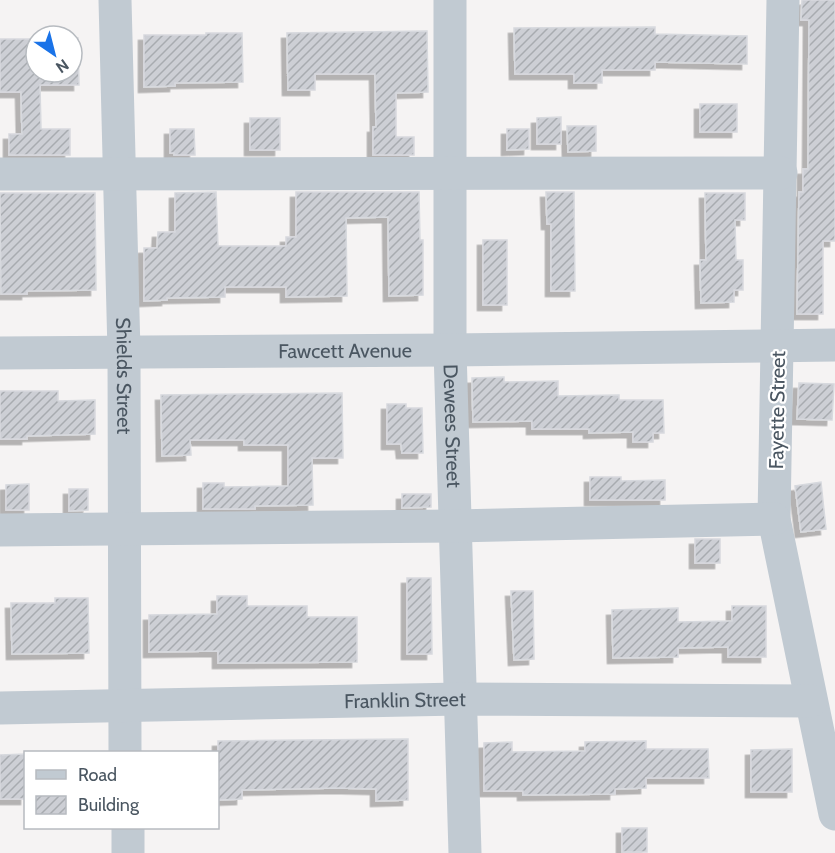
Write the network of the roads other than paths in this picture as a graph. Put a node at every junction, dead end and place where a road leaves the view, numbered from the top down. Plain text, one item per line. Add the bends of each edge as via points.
1 (115, 0) edge
2 (450, 0) edge
3 (783, 0) edge
4 (120, 173) junction
5 (781, 173) junction
6 (0, 174) edge
7 (450, 174) junction
8 (778, 345) junction
9 (835, 345) edge
10 (450, 350) junction
11 (124, 352) junction
12 (0, 353) edge
13 (774, 519) junction
14 (455, 526) junction
15 (124, 529) junction
16 (0, 530) edge
17 (460, 699) junction
18 (811, 700) junction
19 (124, 706) junction
20 (0, 708) edge
21 (126, 751) edge
22 (835, 813) edge
23 (128, 829) edge
24 (128, 853) edge
25 (465, 853) edge

1 - 4 street, Shields Street
2 - 7 street, Dewees Street
3 - 5 street, Fayette Street
4 - 6 street
4 - 7 street
4 - 11 street, Shields Street
5 - 7 street
5 - 8 street, Fayette Street
7 - 10 street, Dewees Street
8 - 9 street, Fawcett Avenue
8 - 10 street, Fawcett Avenue
8 - 13 street, Fayette Street
10 - 11 street, Fawcett Avenue
10 - 14 street, Dewees Street
11 - 12 street, Fawcett Avenue
11 - 15 street, Shields Street
13 - 14 street
13 - 18 street, Fayette Street
14 - 15 street
14 - 17 street, Dewees Street
15 - 16 street
15 - 19 street, Shields Street
17 - 18 street, Franklin Street
17 - 19 street, Franklin Street
17 - 25 street, Dewees Street
18 - 22 street, Fayette Street
19 - 20 street, Franklin Street
19 - 21 street, Shields Street
23 - 24 street

